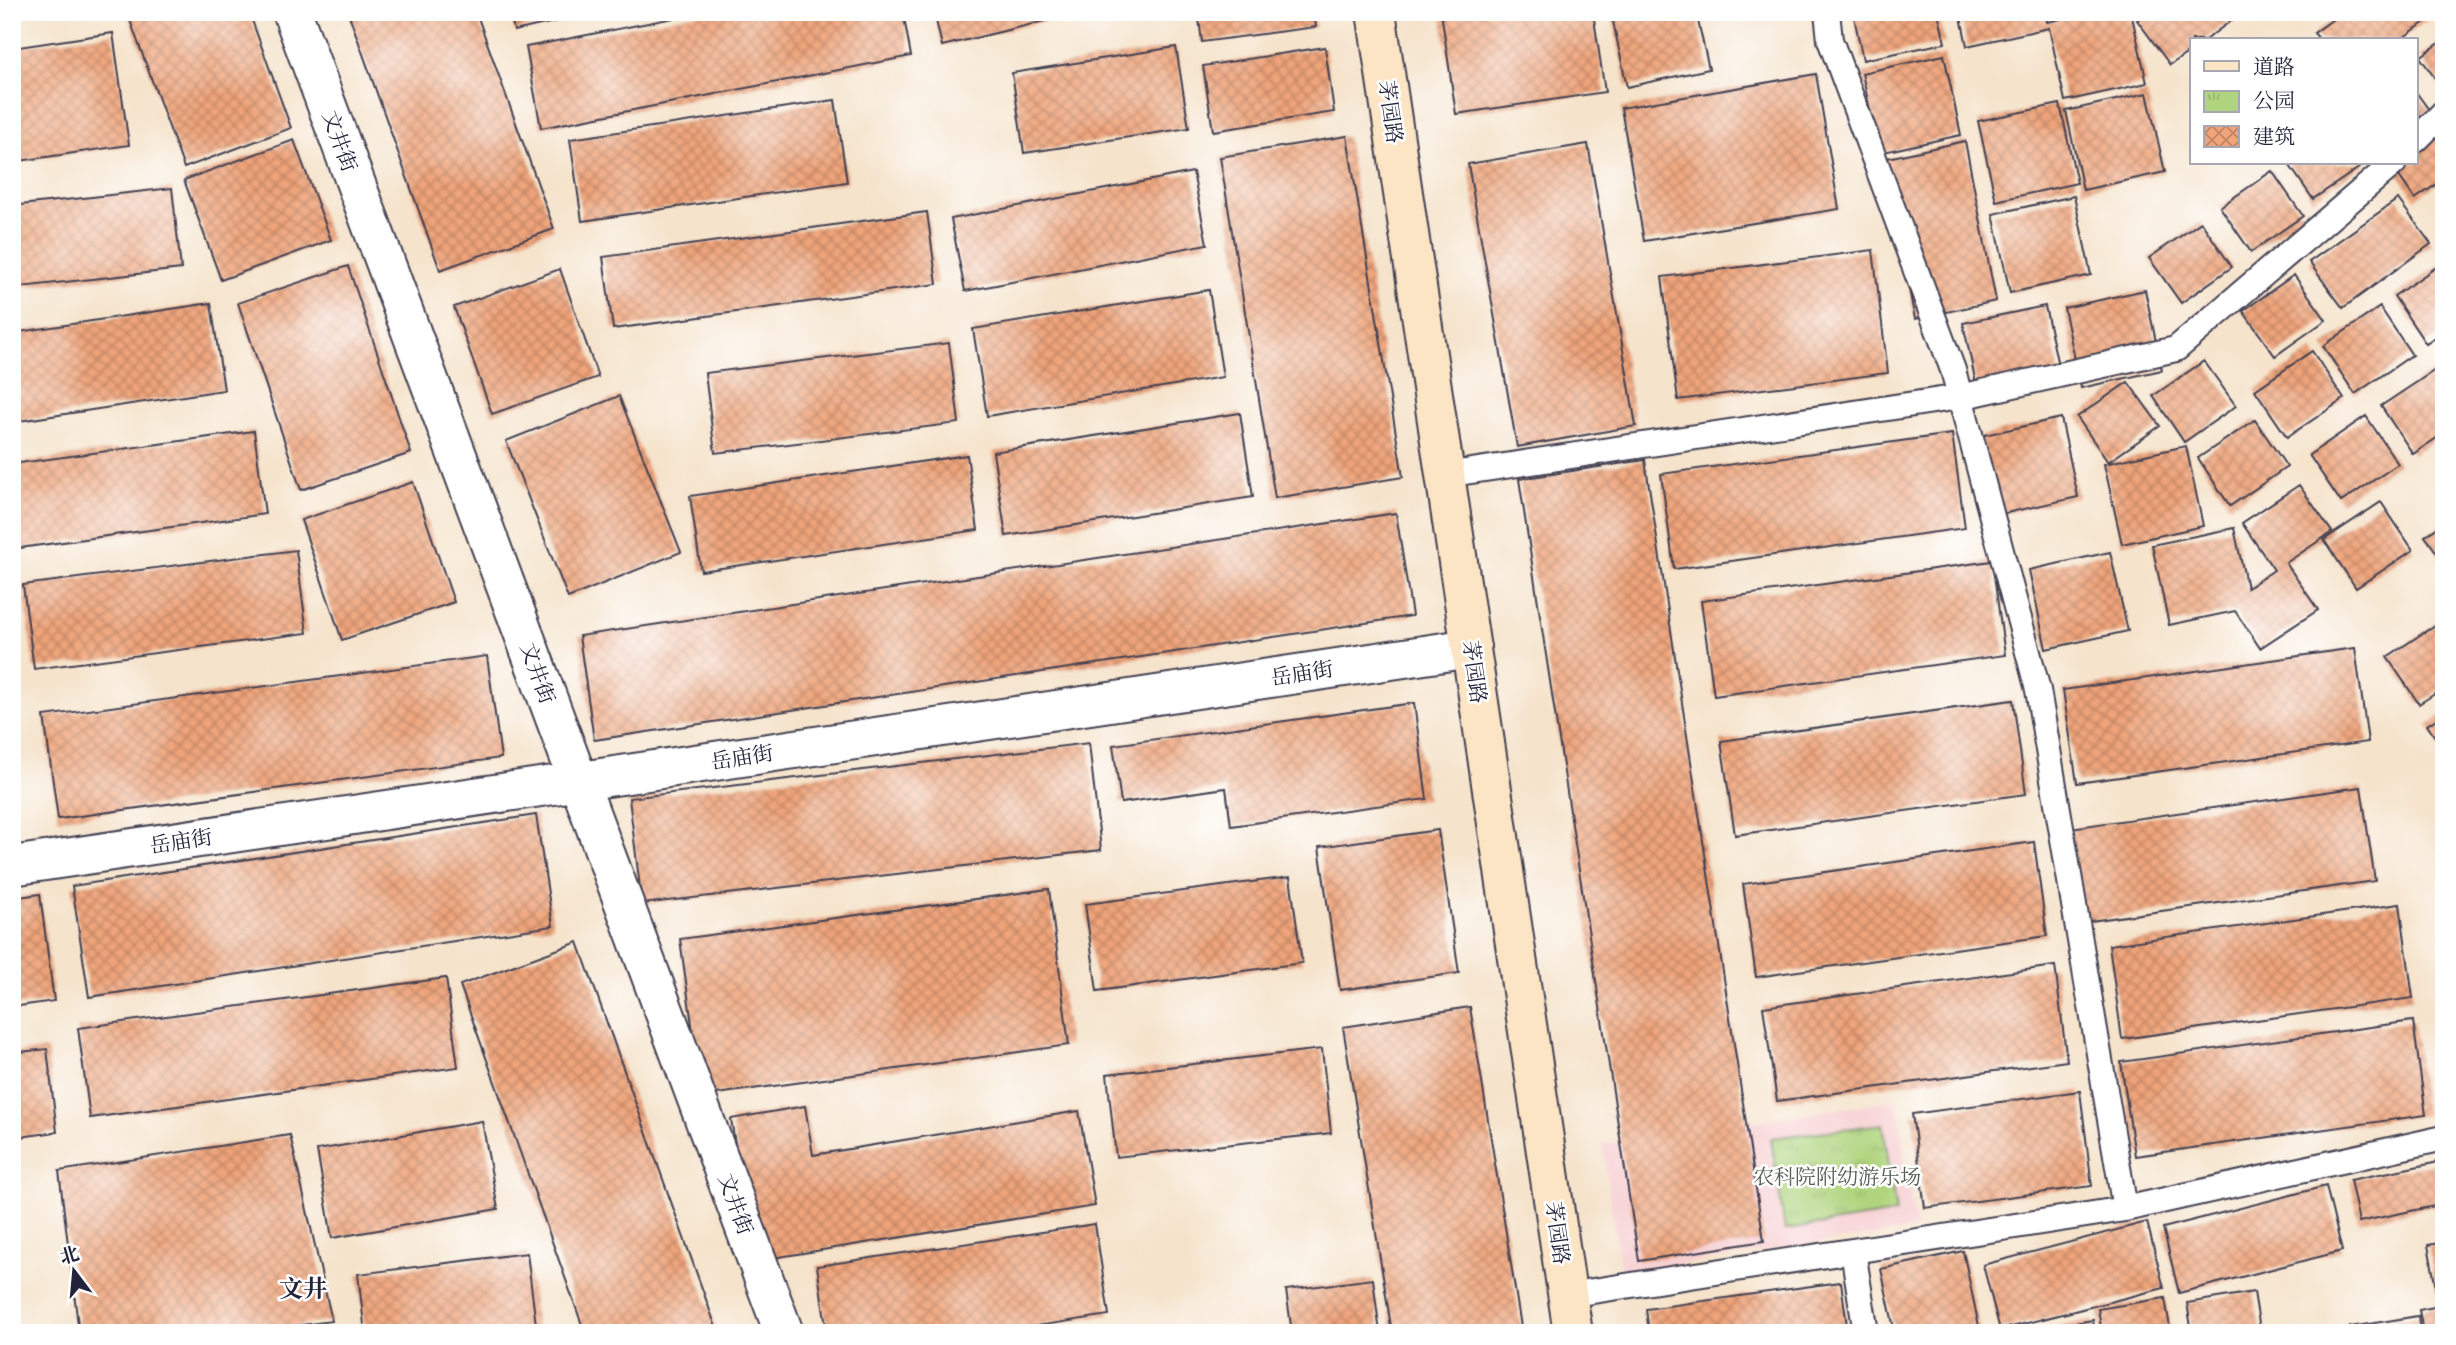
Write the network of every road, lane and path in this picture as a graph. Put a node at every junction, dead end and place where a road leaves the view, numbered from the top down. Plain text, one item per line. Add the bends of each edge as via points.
1 (292, 12) edge
2 (1376, 12) edge
3 (1827, 12) edge
4 (2444, 112) edge
5 (2418, 138) edge
6 (2393, 164) edge
7 (1960, 397) junction
8 (1445, 475) junction
9 (1471, 648) junction
10 (578, 781) junction
11 (12, 866) edge
12 (2444, 1138) edge
13 (2125, 1209) junction
14 (1853, 1251) junction
15 (1567, 1295) junction
16 (784, 1333) edge
17 (1573, 1333) edge
18 (1866, 1333) edge

1 - 10 street, 文井街
2 - 8 street, 茅园路
3 - 7 lane via 1830,40
4 - 5 lane
6 - 7 lane via 2176,349
7 - 8 lane
7 - 13 lane via 2038,690
8 - 9 street, 茅园路
9 - 10 street, 岳庙街
9 - 15 street, 茅园路
10 - 11 street, 岳庙街
10 - 16 street, 文井街
12 - 13 lane
13 - 14 lane
14 - 15 lane
14 - 18 lane
15 - 17 street, 茅园路

